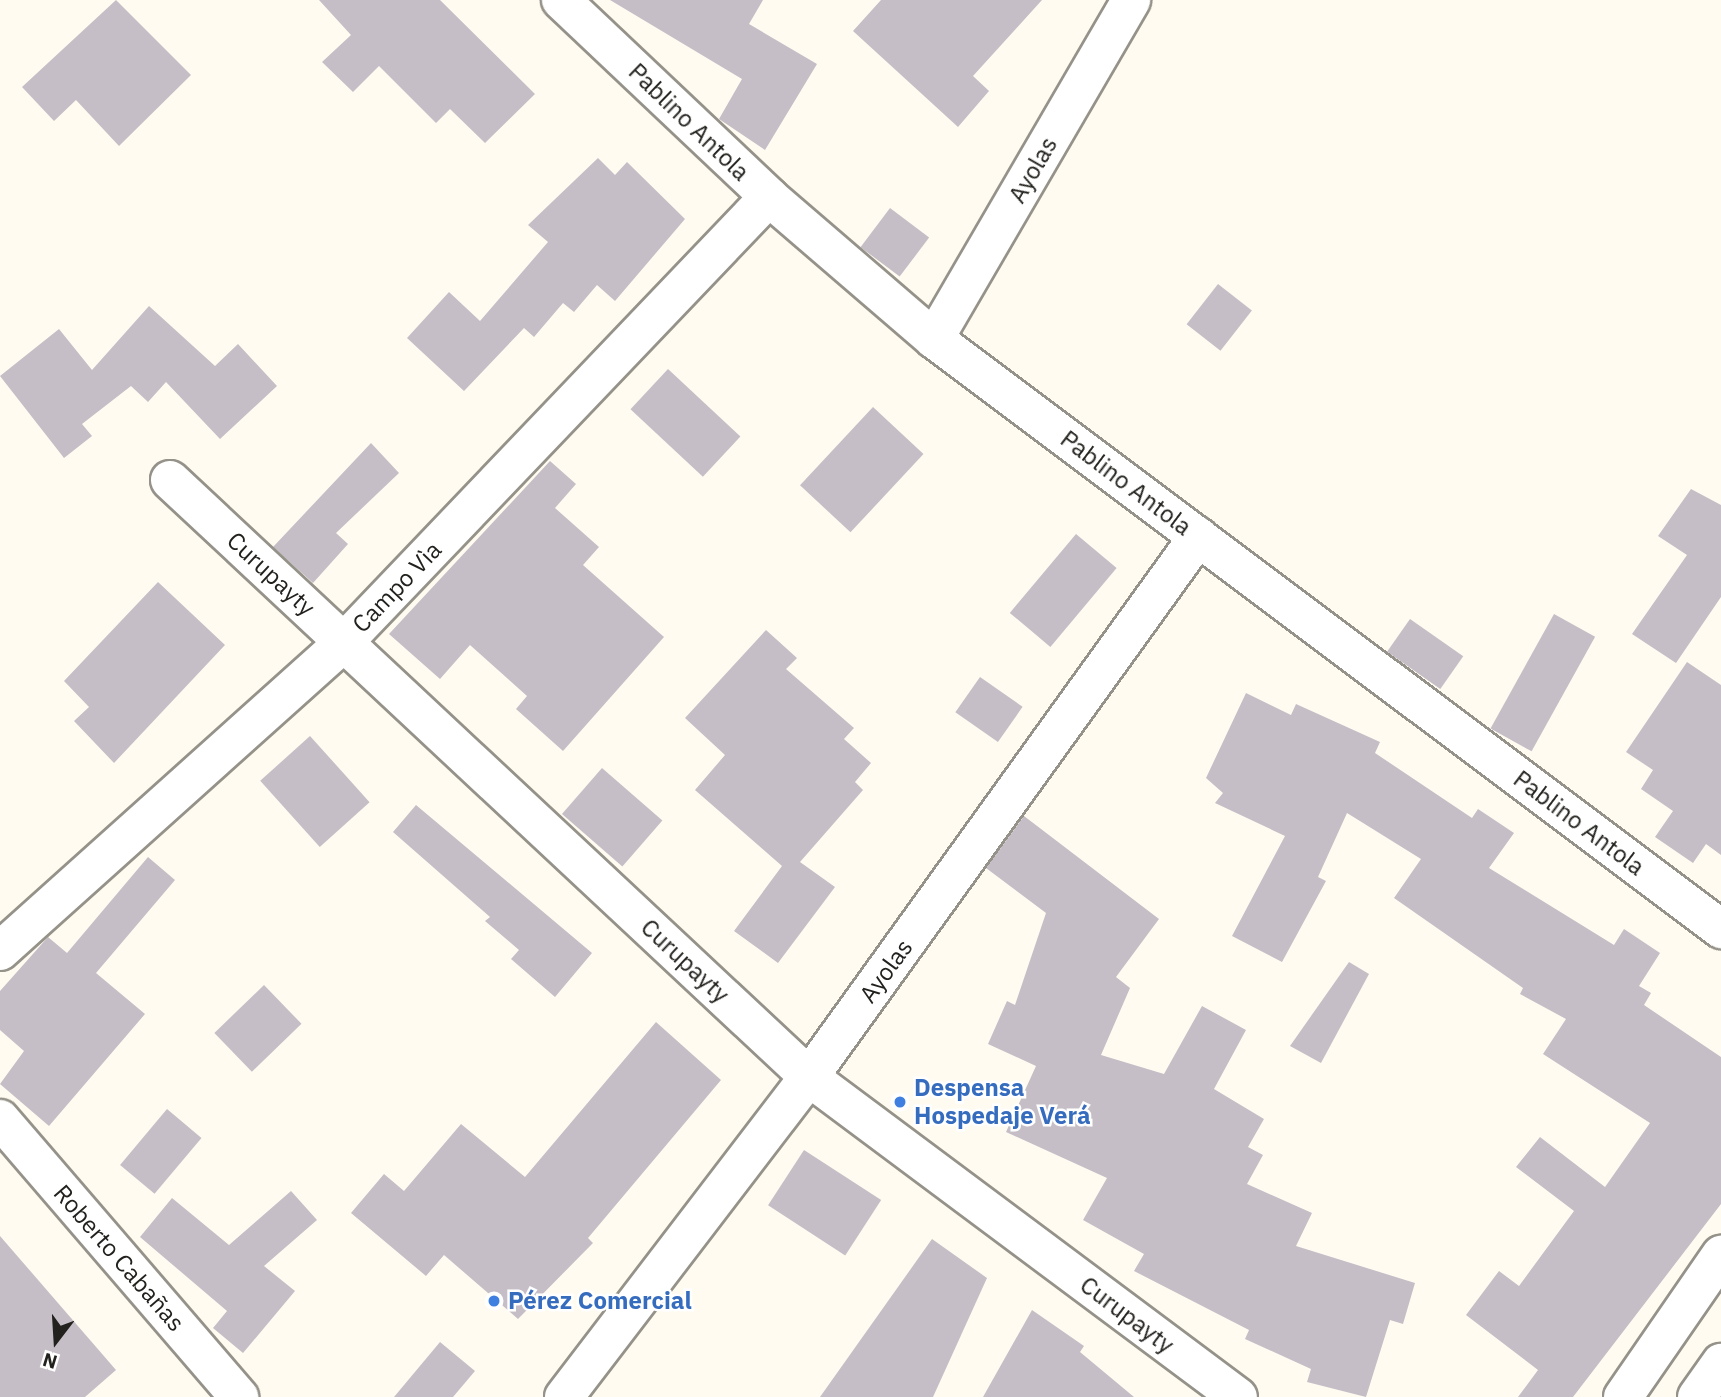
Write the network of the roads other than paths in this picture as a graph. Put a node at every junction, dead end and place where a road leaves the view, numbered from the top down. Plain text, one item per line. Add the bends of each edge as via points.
1 (561, 0) edge
2 (1131, 0) edge
3 (769, 197) junction
4 (934, 339) junction
5 (170, 480) dead end
6 (1198, 537) junction
7 (345, 642) junction
8 (1721, 929) edge
9 (0, 951) edge
10 (809, 1077) junction
11 (0, 1119) edge
12 (1721, 1255) edge
13 (1721, 1363) edge
14 (239, 1397) edge
15 (564, 1397) edge
16 (1238, 1397) edge
17 (1623, 1397) edge
18 (1697, 1397) edge

1 - 3 street, Pablino Antola
2 - 4 street, Ayolas
3 - 4 street, Pablino Antola
3 - 7 street, Campo Vìa
4 - 6 street, Pablino Antola
5 - 7 street, Curupayty
6 - 8 street, Pablino Antola
6 - 10 street, Ayolas
7 - 9 street, Campo Vìa
7 - 10 street, Curupayty
10 - 15 street, Ayolas
10 - 16 street, Curupayty
11 - 14 street, Roberto Cabañas
12 - 17 street
13 - 18 street

